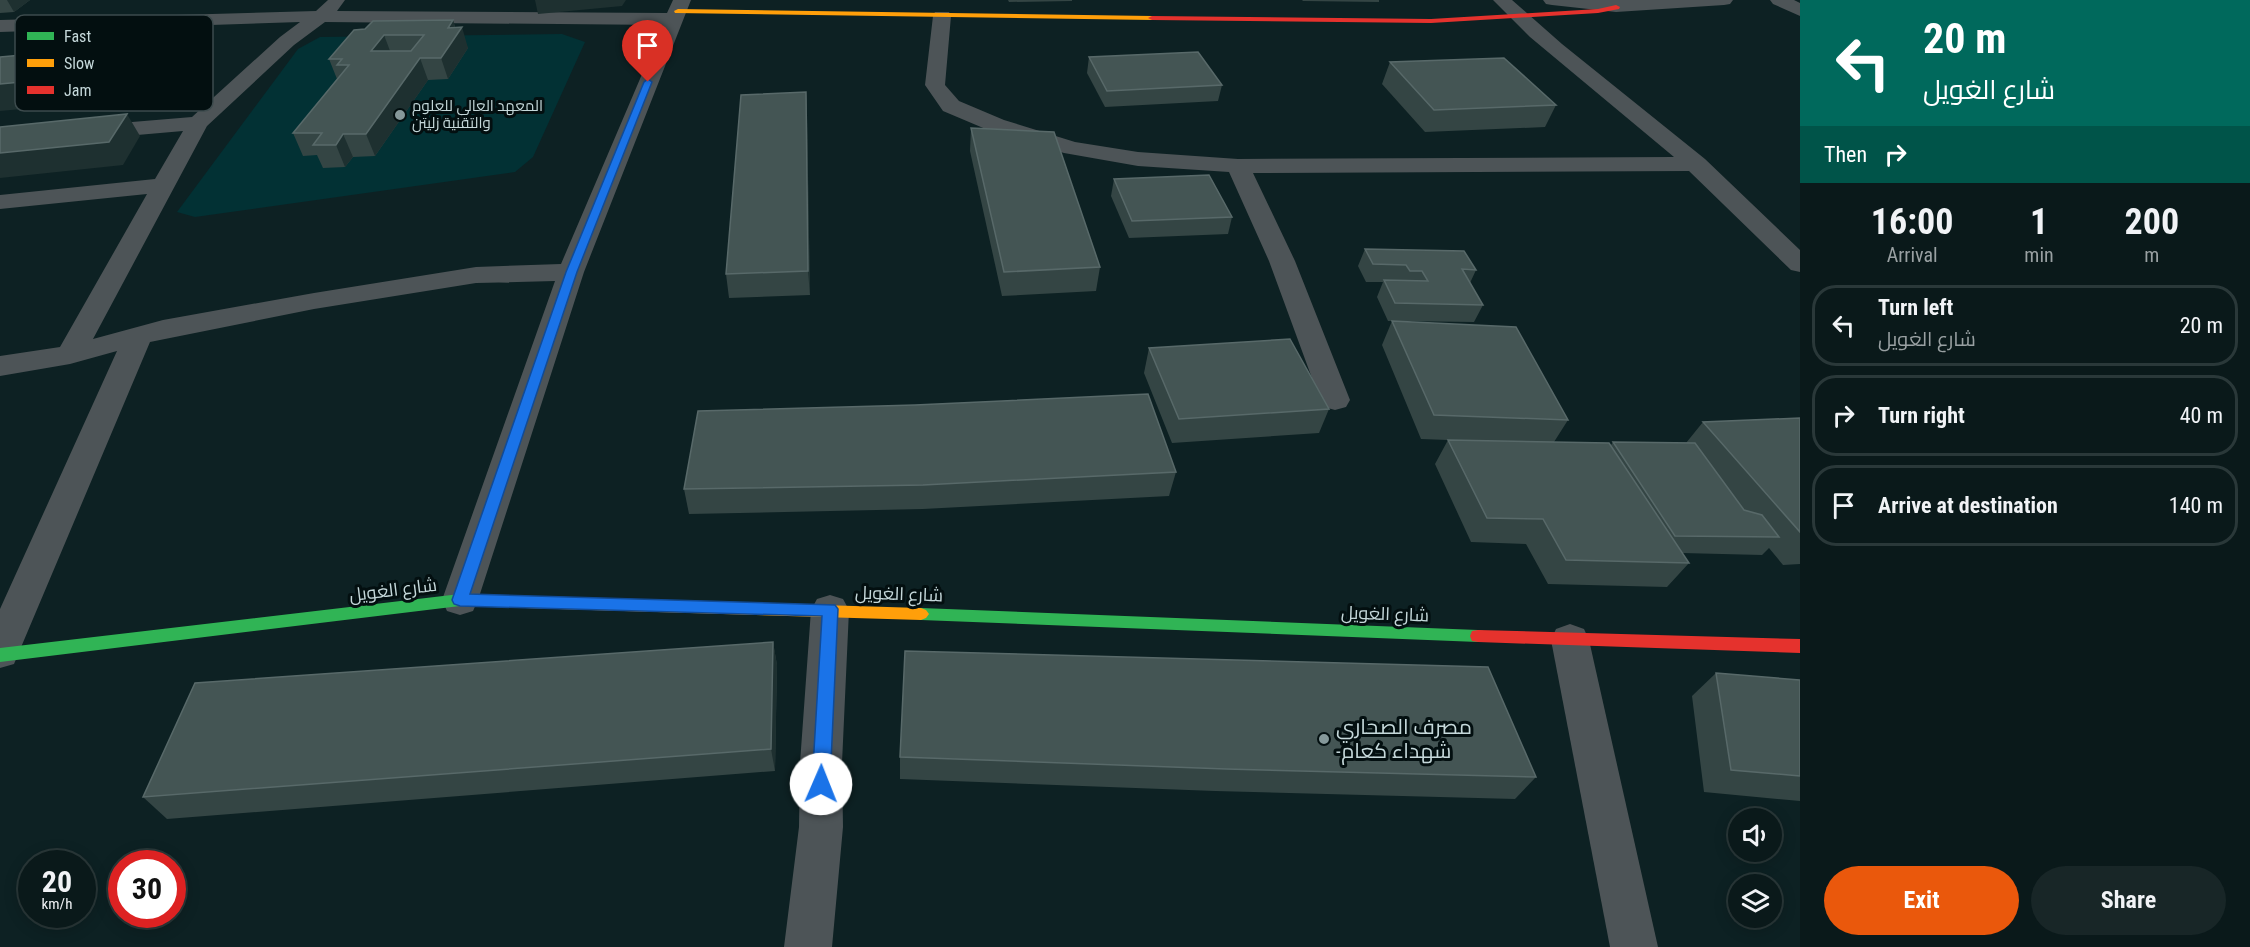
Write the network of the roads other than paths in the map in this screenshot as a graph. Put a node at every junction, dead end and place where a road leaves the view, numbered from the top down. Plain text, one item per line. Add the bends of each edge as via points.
1 (338, 0) edge
2 (1502, 0) edge
3 (1552, 0) edge
4 (1724, 0) edge
5 (1779, 0) edge
6 (1607, 9) junction
7 (678, 10) edge
8 (1800, 10) edge
9 (321, 16) junction
10 (942, 16) junction
11 (1518, 16) junction
12 (213, 19) edge
13 (0, 26) edge
14 (15, 26) edge
15 (1587, 75) junction
16 (213, 109) edge
17 (211, 111) edge
18 (198, 123) junction
19 (0, 140) edge
20 (1697, 164) junction
21 (1238, 166) junction
22 (164, 185) junction
23 (0, 202) edge
24 (1787, 240) edge
25 (1800, 264) edge
26 (571, 272) junction
27 (138, 336) junction
28 (70, 355) junction
29 (0, 366) edge
30 (1335, 400) dead end
31 (460, 600) junction
32 (830, 609) junction
33 (1569, 640) junction
34 (1800, 646) edge
35 (0, 653) edge
36 (808, 947) edge
37 (1634, 947) edge

1 - 9 street
2 - 11 street
3 - 6 street
4 - 6 street
5 - 8 street
6 - 11 street
6 - 15 street via 1576,22 1571,33
7 - 9 street via 473,19
7 - 10 street
7 - 26 street
9 - 12 street
9 - 16 street via 287,41
10 - 11 street via 1431,21
10 - 21 street via 935,85 951,106 1072,148 1138,159
11 - 15 street
13 - 14 street
15 - 20 street
17 - 18 street
18 - 19 street
18 - 22 street
20 - 21 street
20 - 24 street via 1710,179
21 - 30 street via 1282,261
22 - 23 street
22 - 28 street
24 - 25 street
26 - 27 street via 476,275 291,305
26 - 31 street
27 - 28 street
27 - 35 street
28 - 29 street
31 - 32 street, شارع الغويل
31 - 35 street, شارع الغويل
32 - 33 street, شارع الغويل
32 - 36 street via 821,827
33 - 34 street, شارع الغويل
33 - 37 street

